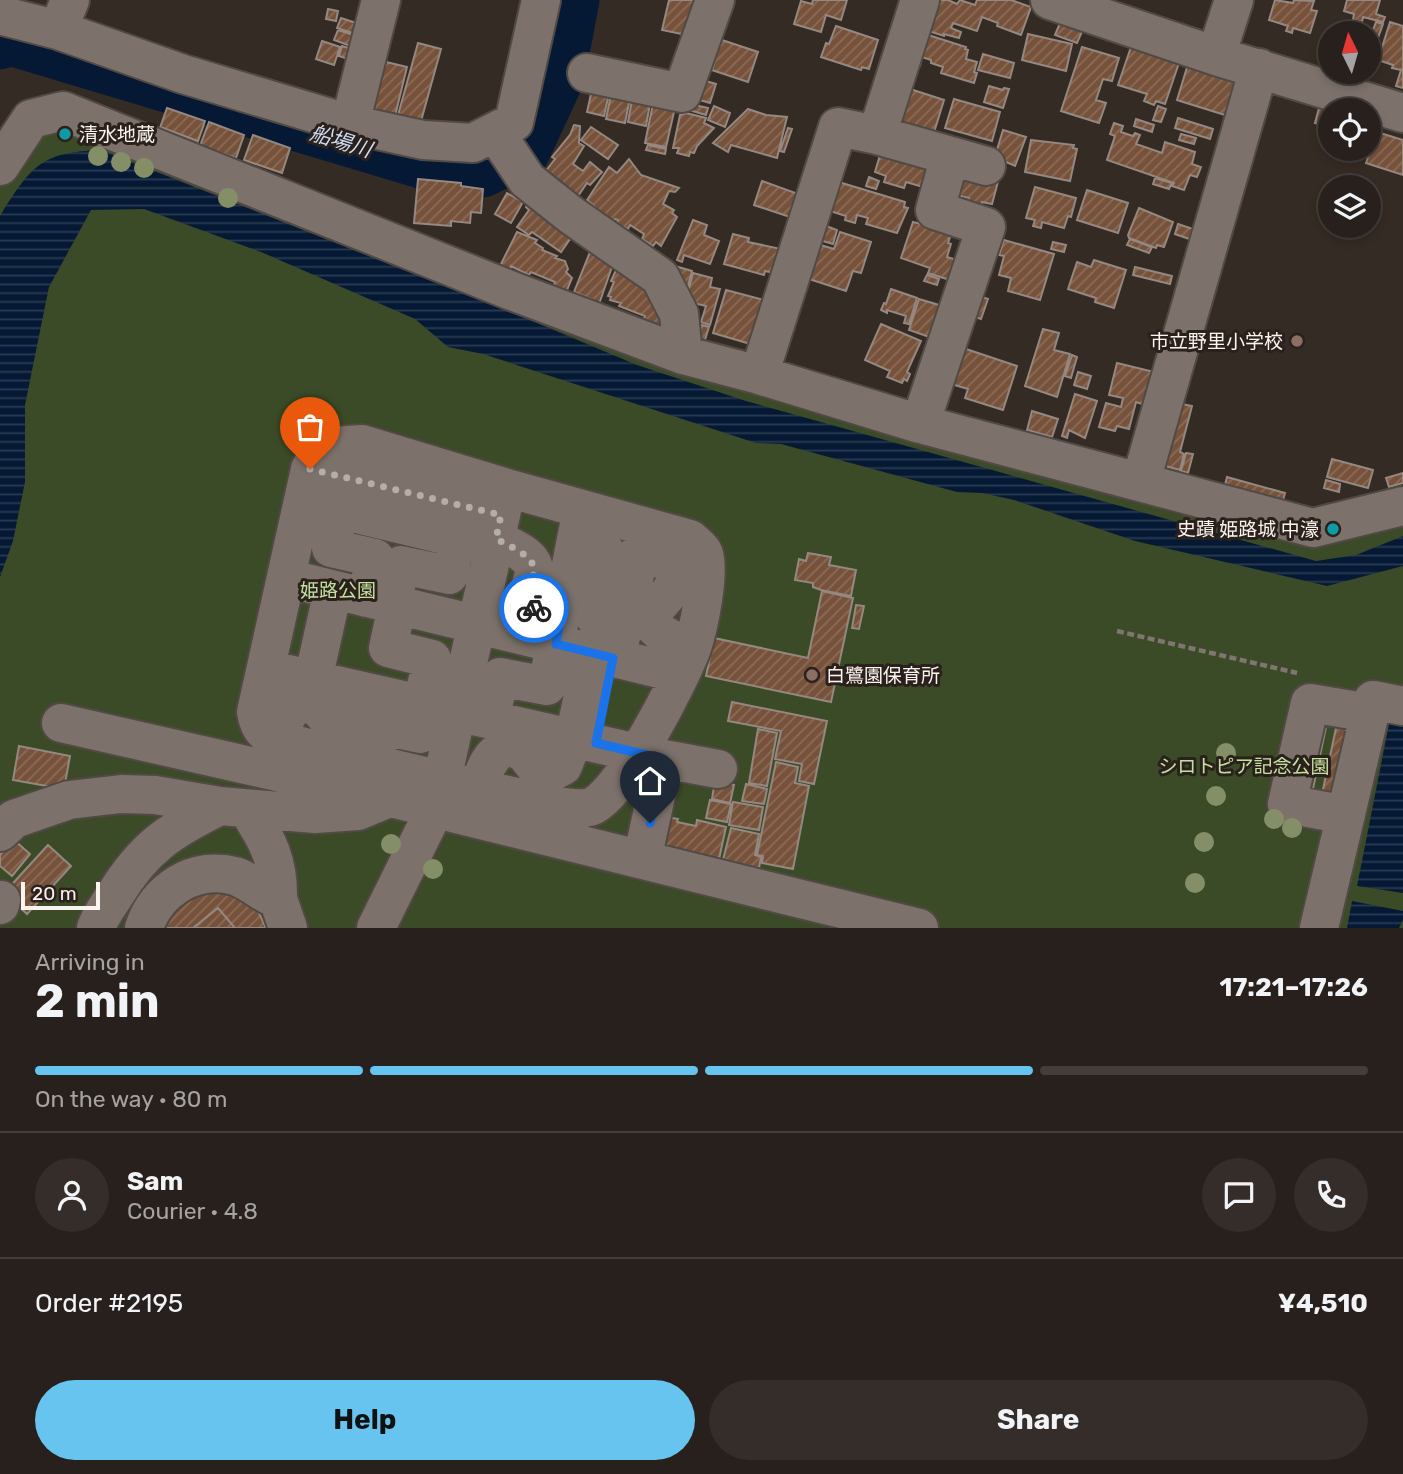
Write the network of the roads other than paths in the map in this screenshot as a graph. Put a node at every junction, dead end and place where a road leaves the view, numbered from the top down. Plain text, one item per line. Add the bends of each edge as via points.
1 (381, 0) edge
2 (541, 0) edge
3 (715, 0) edge
4 (920, 0) edge
5 (1050, 0) edge
6 (1234, 0) edge
7 (0, 15) edge
8 (64, 15) edge
9 (1216, 55) junction
10 (1259, 68) junction
11 (587, 73) dead end
12 (1403, 113) edge
13 (350, 124) junction
14 (495, 132) junction
15 (877, 135) junction
16 (0, 166) edge
17 (683, 355) junction
18 (759, 375) junction
19 (920, 424) junction
20 (1141, 481) junction
21 (317, 494) junction
22 (1403, 506) edge
23 (499, 524) junction
24 (577, 530) junction
25 (643, 537) junction
26 (456, 538) junction
27 (286, 578) junction
28 (368, 599) junction
29 (477, 625) junction
30 (558, 632) junction
31 (611, 651) junction
32 (686, 661) junction
33 (266, 669) junction
34 (324, 682) junction
35 (376, 694) junction
36 (449, 710) junction
37 (1386, 710) edge
38 (61, 723) dead end
39 (280, 741) junction
40 (585, 741) junction
41 (651, 756) junction
42 (374, 764) junction
43 (718, 769) dead end
44 (479, 789) junction
45 (439, 794) junction
46 (391, 798) junction
47 (234, 808) junction
48 (1346, 815) junction
49 (0, 832) edge
50 (642, 860) junction
51 (283, 914) edge
52 (96, 928) edge
53 (144, 928) edge
54 (376, 928) edge
55 (919, 928) edge
56 (1318, 928) edge

1 - 13 street
2 - 14 street via 514,122
3 - 11 street via 682,93
4 - 15 street
5 - 9 street
6 - 9 street
7 - 8 street
8 - 13 street via 183,74
9 - 10 street
10 - 12 street
10 - 20 street
13 - 14 street via 473,144
14 - 17 street via 527,180 660,277 679,314
15 - 18 street via 838,127
15 - 19 street via 968,161 935,210 986,227
16 - 17 street via 31,119 63,111
17 - 18 street
18 - 19 street
19 - 20 street
20 - 22 street via 1313,528
21 - 23 street via 317,456 332,446 362,444
21 - 26 street
21 - 27 street
21 - 28 street via 331,548 374,558
23 - 24 street
23 - 26 street
23 - 29 street
23 - 30 street via 533,564 527,603
24 - 25 street
24 - 30 street
24 - 31 street via 610,559 609,572 590,600
25 - 31 street
25 - 32 street via 690,539 703,551 707,572
26 - 28 street via 449,575 401,565
27 - 28 street
27 - 33 street
28 - 29 street
28 - 34 street
28 - 36 street via 388,648 432,659
29 - 30 street
29 - 36 street
30 - 31 street
30 - 36 street via 547,686 500,677
31 - 32 street
31 - 40 street
32 - 41 street
33 - 34 street
33 - 39 street via 256,712 266,736
34 - 35 street
35 - 36 street
35 - 39 street via 354,725 334,722 316,705 292,707
36 - 40 street
36 - 42 street via 420,734 382,726
36 - 45 street
37 - 48 street
37 - 48 street via 1310,703 1287,804
38 - 46 street
39 - 42 street
40 - 41 street
40 - 44 street via 563,766 550,773 539,771 521,751 504,749 492,756
41 - 43 street
41 - 44 street via 590,807 563,807
41 - 50 street
42 - 45 street
44 - 45 street
45 - 46 street
45 - 50 street
45 - 54 street
46 - 47 street via 358,811 315,814
47 - 49 street via 155,794 121,794 69,800 14,819
47 - 51 street via 261,830 275,859
47 - 52 street via 188,822 157,843 131,869
48 - 56 street
50 - 55 street
51 - 53 street via 260,889 236,876 215,873 185,879 163,895 149,912

